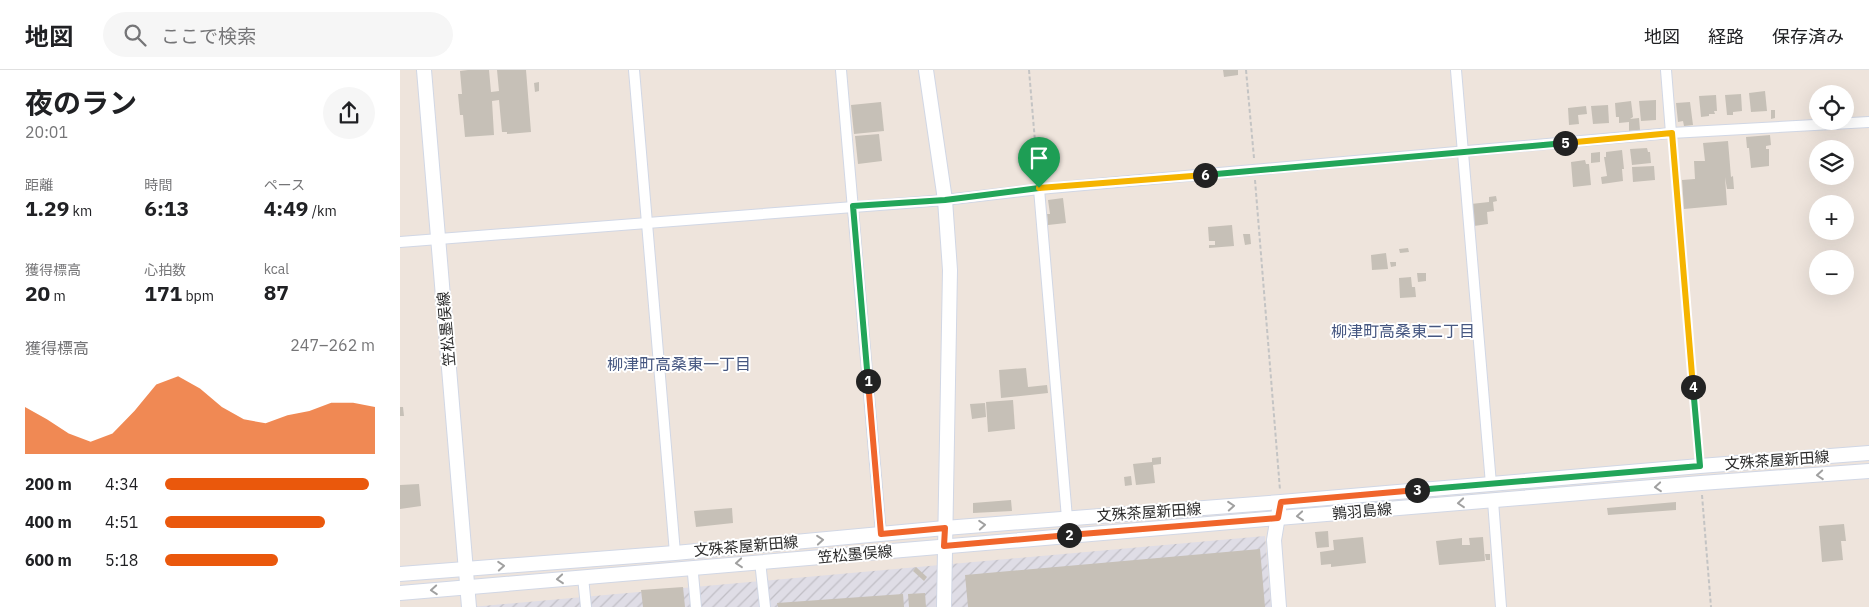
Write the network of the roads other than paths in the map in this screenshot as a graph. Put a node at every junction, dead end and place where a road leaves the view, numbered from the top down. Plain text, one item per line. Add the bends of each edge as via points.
1 (424, 70) edge
2 (634, 70) edge
3 (841, 70) edge
4 (926, 70) edge
5 (1456, 70) edge
6 (1666, 70) edge
7 (1869, 122) edge
8 (1672, 133) junction
9 (1463, 152) junction
10 (1039, 188) junction
11 (945, 200) junction
12 (853, 206) junction
13 (647, 222) junction
14 (438, 239) junction
15 (400, 242) edge
16 (1869, 453) edge
17 (1869, 471) edge
18 (1491, 484) junction
19 (1493, 500) junction
20 (1281, 502) junction
21 (1067, 518) junction
22 (1278, 518) junction
23 (945, 528) junction
24 (881, 534) junction
25 (944, 546) junction
26 (675, 553) junction
27 (760, 561) junction
28 (466, 569) junction
29 (400, 574) edge
30 (693, 574) dead end
31 (583, 577) junction
32 (467, 588) junction
33 (400, 593) edge
34 (469, 607) edge
35 (586, 607) edge
36 (696, 607) edge
37 (765, 607) edge
38 (944, 607) edge
39 (1279, 607) edge
40 (1501, 607) edge

1 - 14 main road, 笠松墨俣線
2 - 13 street
3 - 12 street
4 - 11 main road
5 - 9 street
6 - 8 street
7 - 8 street
8 - 9 street
9 - 10 street
9 - 18 street
10 - 11 street
10 - 21 street
11 - 12 street
11 - 23 main road via 950,270
12 - 13 street
12 - 24 street
13 - 14 street
13 - 26 street
14 - 15 street
14 - 28 main road, 笠松墨俣線
16 - 18 main road, 文殊茶屋新田線
17 -> 19 main road, 鶉羽島線
18 - 20 main road, 文殊茶屋新田線
19 -> 22 main road, 鶉羽島線
19 - 40 street
21 -> 20 main road, 文殊茶屋新田線
20 - 22 main road
23 -> 21 main road, 文殊茶屋新田線
22 - 25 main road, 鶉羽島線
22 - 39 main road via 1274,540
23 - 24 main road, 文殊茶屋新田線
23 - 25 main road
26 -> 24 main road, 文殊茶屋新田線
25 - 27 main road, 笠松墨俣線
25 - 38 main road
28 -> 26 main road, 文殊茶屋新田線
27 -> 31 main road, 笠松墨俣線
27 - 37 street
28 - 29 main road, 文殊茶屋新田線
28 - 32 main road, 笠松墨俣線
30 - 36 street
31 -> 32 main road, 笠松墨俣線
31 - 35 street
32 -> 33 main road
32 - 34 main road, 笠松墨俣線

